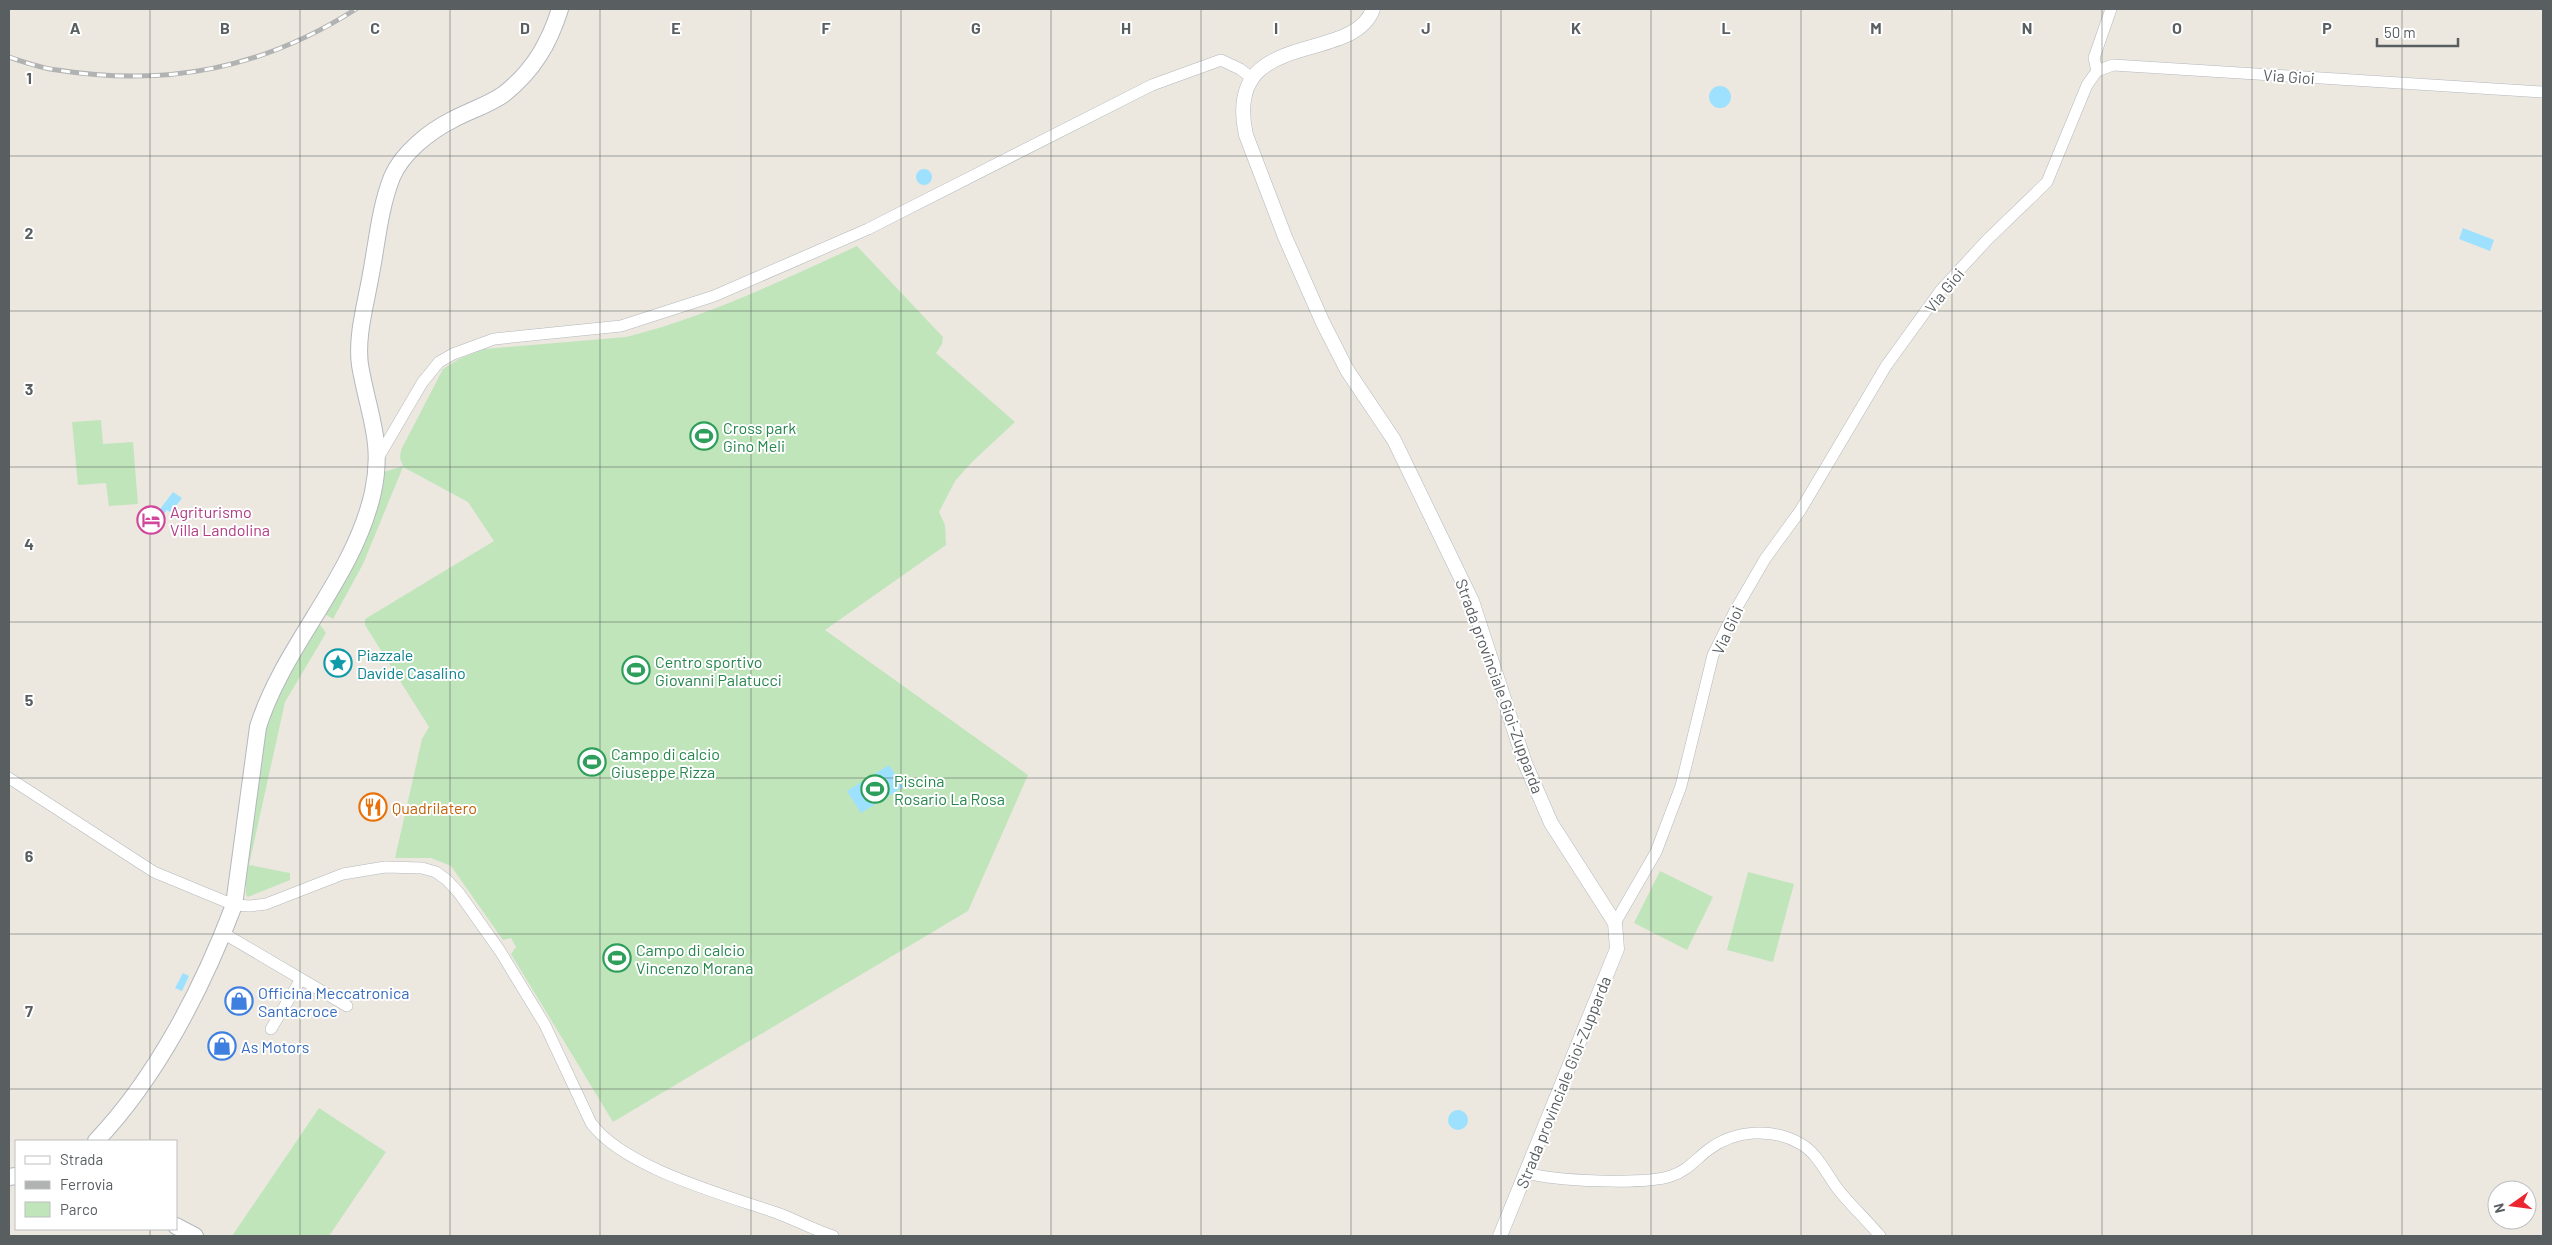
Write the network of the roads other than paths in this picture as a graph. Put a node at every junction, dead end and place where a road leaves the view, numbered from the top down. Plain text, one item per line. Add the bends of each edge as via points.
1 (560, 9) edge
2 (1373, 9) edge
3 (2111, 9) edge
4 (2097, 71) junction
5 (1252, 78) junction
6 (2543, 92) edge
7 (378, 458) junction
8 (9, 778) edge
9 (234, 905) junction
10 (1615, 923) junction
11 (223, 933) junction
12 (301, 979) junction
13 (347, 1006) dead end
14 (271, 1030) dead end
15 (97, 1140) edge
16 (1527, 1173) junction
17 (178, 1227) edge
18 (195, 1236) edge
19 (833, 1236) edge
20 (1500, 1236) edge
21 (1880, 1236) edge

1 - 7 main road via 544,50 528,72 502,95 427,136 393,174 384,200 360,339 360,364 373,417
2 - 5 street via 1364,23 1352,32 1284,54
3 - 4 street via 2094,58
4 - 6 street, Via Gioi via 2113,65
4 - 10 street, Via Gioi via 2087,85 2047,182 1987,240 1935,298 1886,366 1800,511 1765,559 1736,609 1714,655 1681,786 1656,852
5 - 7 street via 1221,60 1152,85 868,229 714,296 620,326 494,339 461,351 439,362 422,383
5 - 10 street, Strada provinciale Gioi-Zupparda via 1243,119 1285,237 1347,370 1394,440 1472,601 1525,763 1551,824
7 - 9 main road via 369,508 357,540 266,701 258,727
8 - 9 street via 154,872
9 - 11 main road
9 - 19 street via 266,904 343,874 385,867 422,868 436,872 459,893 505,959 545,1025 601,1136 630,1156 691,1184 743,1204 778,1213
10 - 16 street, Strada provinciale Gioi-Zupparda via 1617,949
11 - 12 street
11 - 15 main road via 177,1027 140,1088
12 - 13 street
12 - 14 street
16 - 20 street, Strada provinciale Gioi-Zupparda
16 - 21 street via 1543,1177 1633,1181 1669,1177 1685,1171 1727,1138 1748,1132 1781,1136 1802,1144 1815,1157 1838,1189
17 - 18 main road

